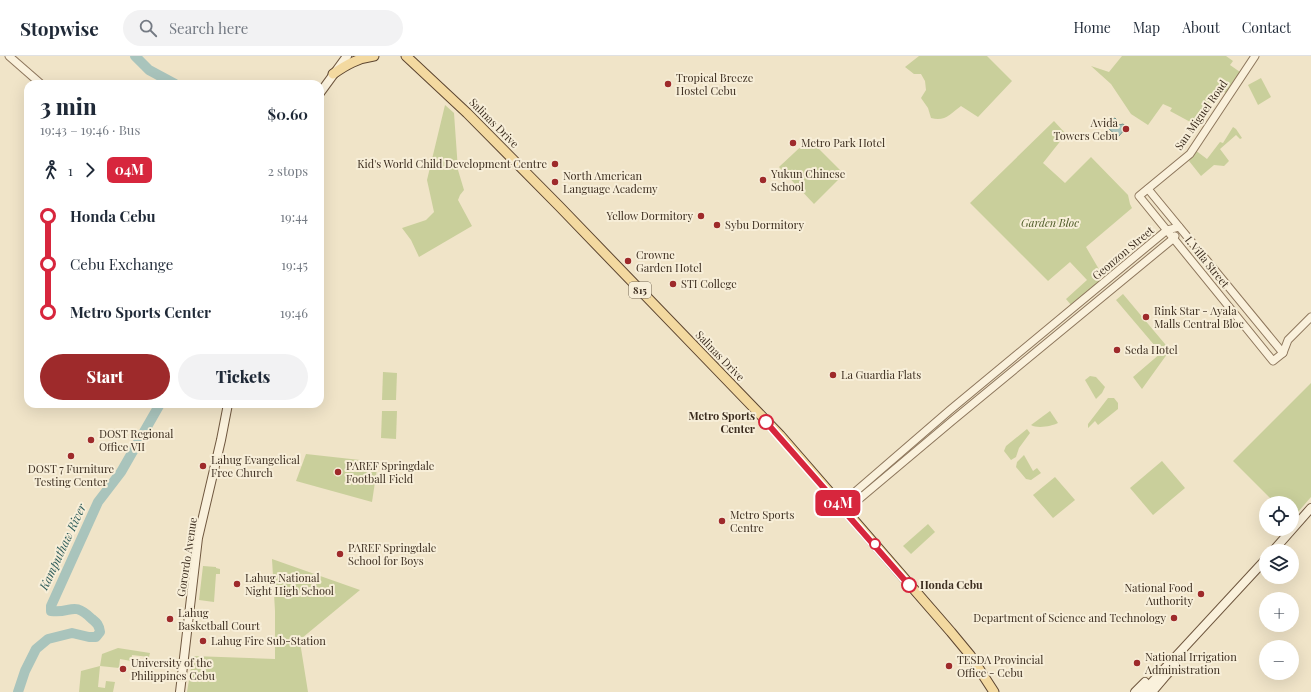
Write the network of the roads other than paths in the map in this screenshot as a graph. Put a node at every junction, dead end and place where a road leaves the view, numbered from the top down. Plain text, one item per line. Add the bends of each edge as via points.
1 (9, 56) edge
2 (347, 56) edge
3 (374, 56) edge
4 (406, 56) edge
5 (1255, 56) edge
6 (333, 74) junction
7 (36, 80) edge
8 (324, 87) edge
9 (1148, 189) junction
10 (1139, 196) joint
11 (1179, 227) junction
12 (1167, 230) junction
13 (1174, 238) junction
14 (1311, 317) edge
15 (1288, 340) junction
16 (1274, 343) junction
17 (1266, 351) junction
18 (1283, 353) junction
19 (227, 408) edge
20 (843, 508) junction
21 (1311, 508) edge
22 (1279, 544) edge
23 (1259, 567) edge
24 (1202, 629) junction
25 (180, 692) edge
26 (994, 692) edge
27 (1135, 692) edge
28 (1143, 692) edge
29 (1152, 692) edge

1 - 7 street
2 - 6 main road
3 - 6 main road via 350,63
4 - 20 main road, Salinas Drive / 815 via 467,112 559,206 780,435
5 - 9 street, San Miguel Road via 1190,154
6 - 8 main road
9 - 10 street, San Miguel Road
9 - 11 street, I. Villa Street
10 - 12 street, I. Villa Street
11 - 12 street, Geonzon Street
11 - 13 street, Geonzon Street
11 - 16 street, I. Villa Street
12 - 13 street, I. Villa Street
12 - 20 street, Geonzon Street via 950,410
13 - 17 street, I. Villa Street
13 - 20 street, Geonzon Street
14 - 15 street
15 - 16 street
15 - 18 street
16 - 17 street
16 - 18 street, I. Villa Street
17 - 18 street, I. Villa Street via 1273,361
19 - 25 main road, Gorordo Avenue via 198,538
20 - 26 main road, Salinas Drive / 815 via 970,655
21 - 22 main road
23 - 24 main road
24 - 27 main road via 1194,632
24 - 28 main road
24 - 29 main road via 1199,636

